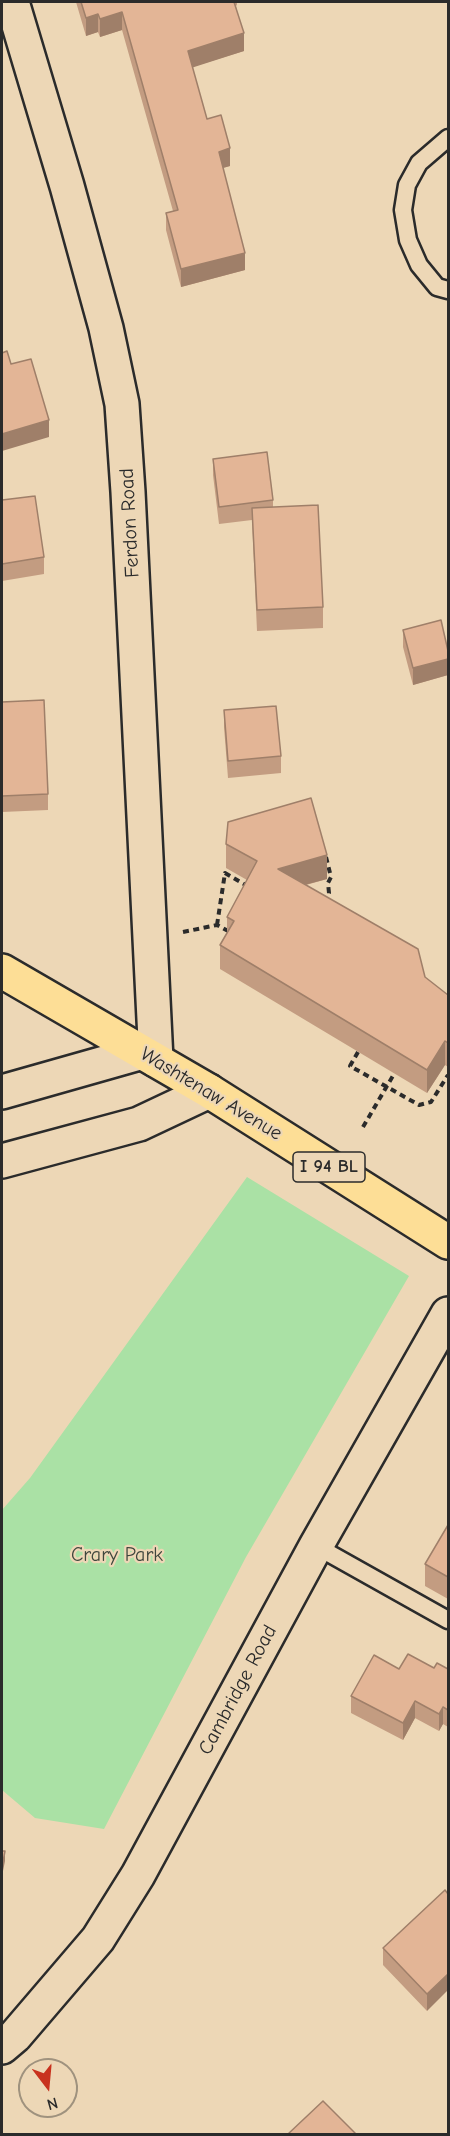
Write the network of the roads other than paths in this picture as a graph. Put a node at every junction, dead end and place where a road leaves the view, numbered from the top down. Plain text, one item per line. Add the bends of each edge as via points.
1 (12, 2) edge
2 (448, 138) edge
3 (448, 290) edge
4 (2, 970) edge
5 (150, 1056) junction
6 (209, 1091) junction
7 (2, 1092) edge
8 (2, 1161) edge
9 (448, 1242) edge
10 (448, 1314) edge
11 (316, 1546) junction
12 (448, 1620) edge
13 (2, 2047) edge

1 - 5 street, Ferdon Road via 91,272 122,404 146,882
2 - 3 lane via 419,163 407,185 403,210 408,240 419,265 437,287
4 - 5 main road, Washtenaw Avenue / I 94 BL
5 - 6 main road, Washtenaw Avenue / I 94 BL
5 - 7 street
6 - 8 street via 139,1124
6 - 9 main road, Washtenaw Avenue / I 94 BL
10 - 11 street, Cambridge Road
11 - 12 lane
11 - 13 street, Cambridge Road via 132,1884 98,1938

